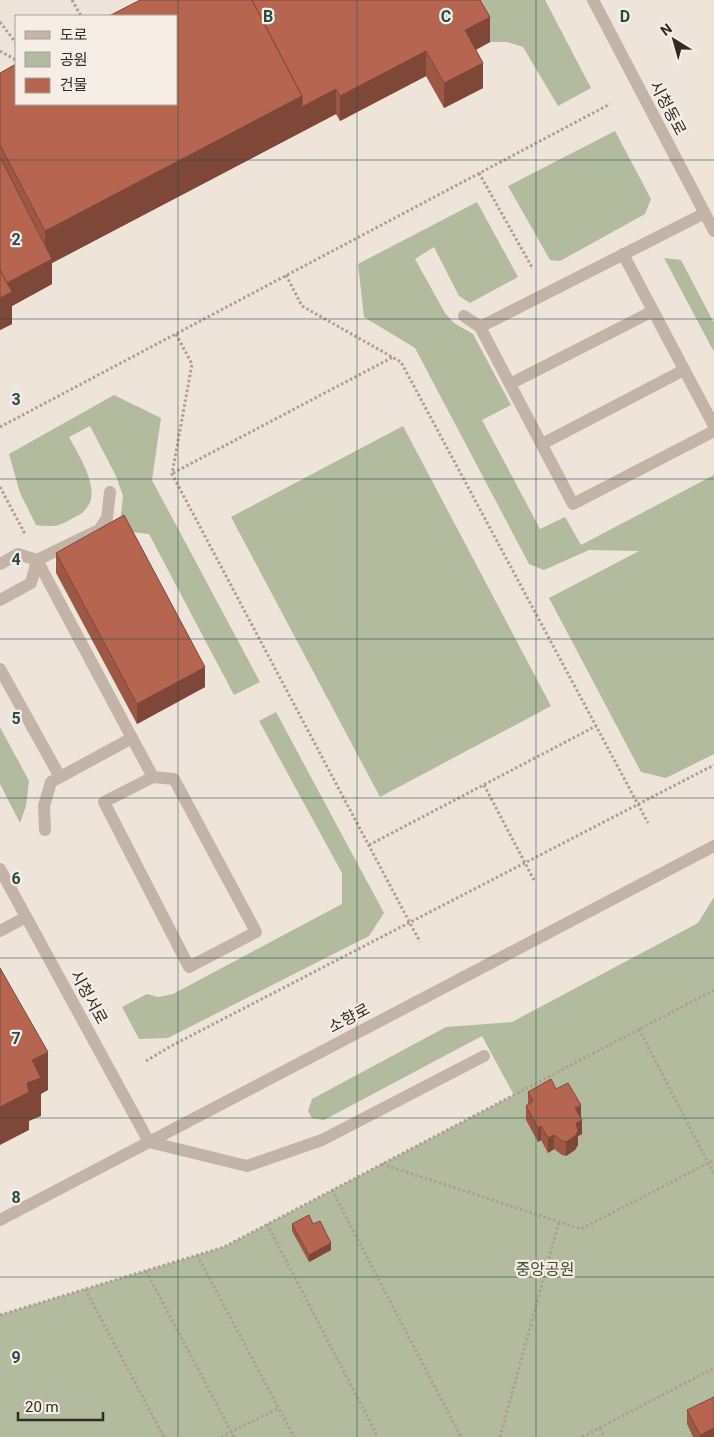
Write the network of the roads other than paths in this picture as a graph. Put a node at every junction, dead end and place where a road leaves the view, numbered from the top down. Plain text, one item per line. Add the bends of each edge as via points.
1 (593, 0) edge
2 (710, 211) edge
3 (714, 230) edge
4 (623, 254) junction
5 (653, 311) junction
6 (464, 316) dead end
7 (480, 327) junction
8 (684, 370) junction
9 (510, 384) junction
10 (714, 426) edge
11 (714, 431) edge
12 (542, 444) junction
13 (110, 492) dead end
14 (37, 560) junction
15 (0, 564) edge
16 (0, 600) edge
17 (0, 669) edge
18 (132, 738) junction
19 (60, 777) junction
20 (153, 777) junction
21 (45, 830) dead end
22 (714, 846) edge
23 (0, 869) edge
24 (26, 917) junction
25 (0, 931) edge
26 (484, 1056) dead end
27 (149, 1142) junction
28 (0, 1220) edge

1 - 2 street, 시청동로
2 - 3 street, 시청동로
2 - 4 street
4 - 5 street
4 - 7 street
5 - 8 street
5 - 9 street
6 - 7 street
7 - 9 street
8 - 10 street
8 - 12 street
9 - 12 street
11 - 12 street via 573,504
13 - 14 street via 107,518 99,530
14 - 15 street via 18,554
14 - 16 street via 31,583
14 - 18 street
17 - 19 street
18 - 19 street
18 - 20 street
19 - 21 street via 51,782 48,790 44,806
20 - 20 street via 174,779 256,932 189,967 104,802
22 - 27 street, 소향로
23 - 24 street, 시청서로
24 - 25 street
24 - 27 street, 시청서로
26 - 27 street via 322,1140 247,1166
27 - 28 street, 소향로

